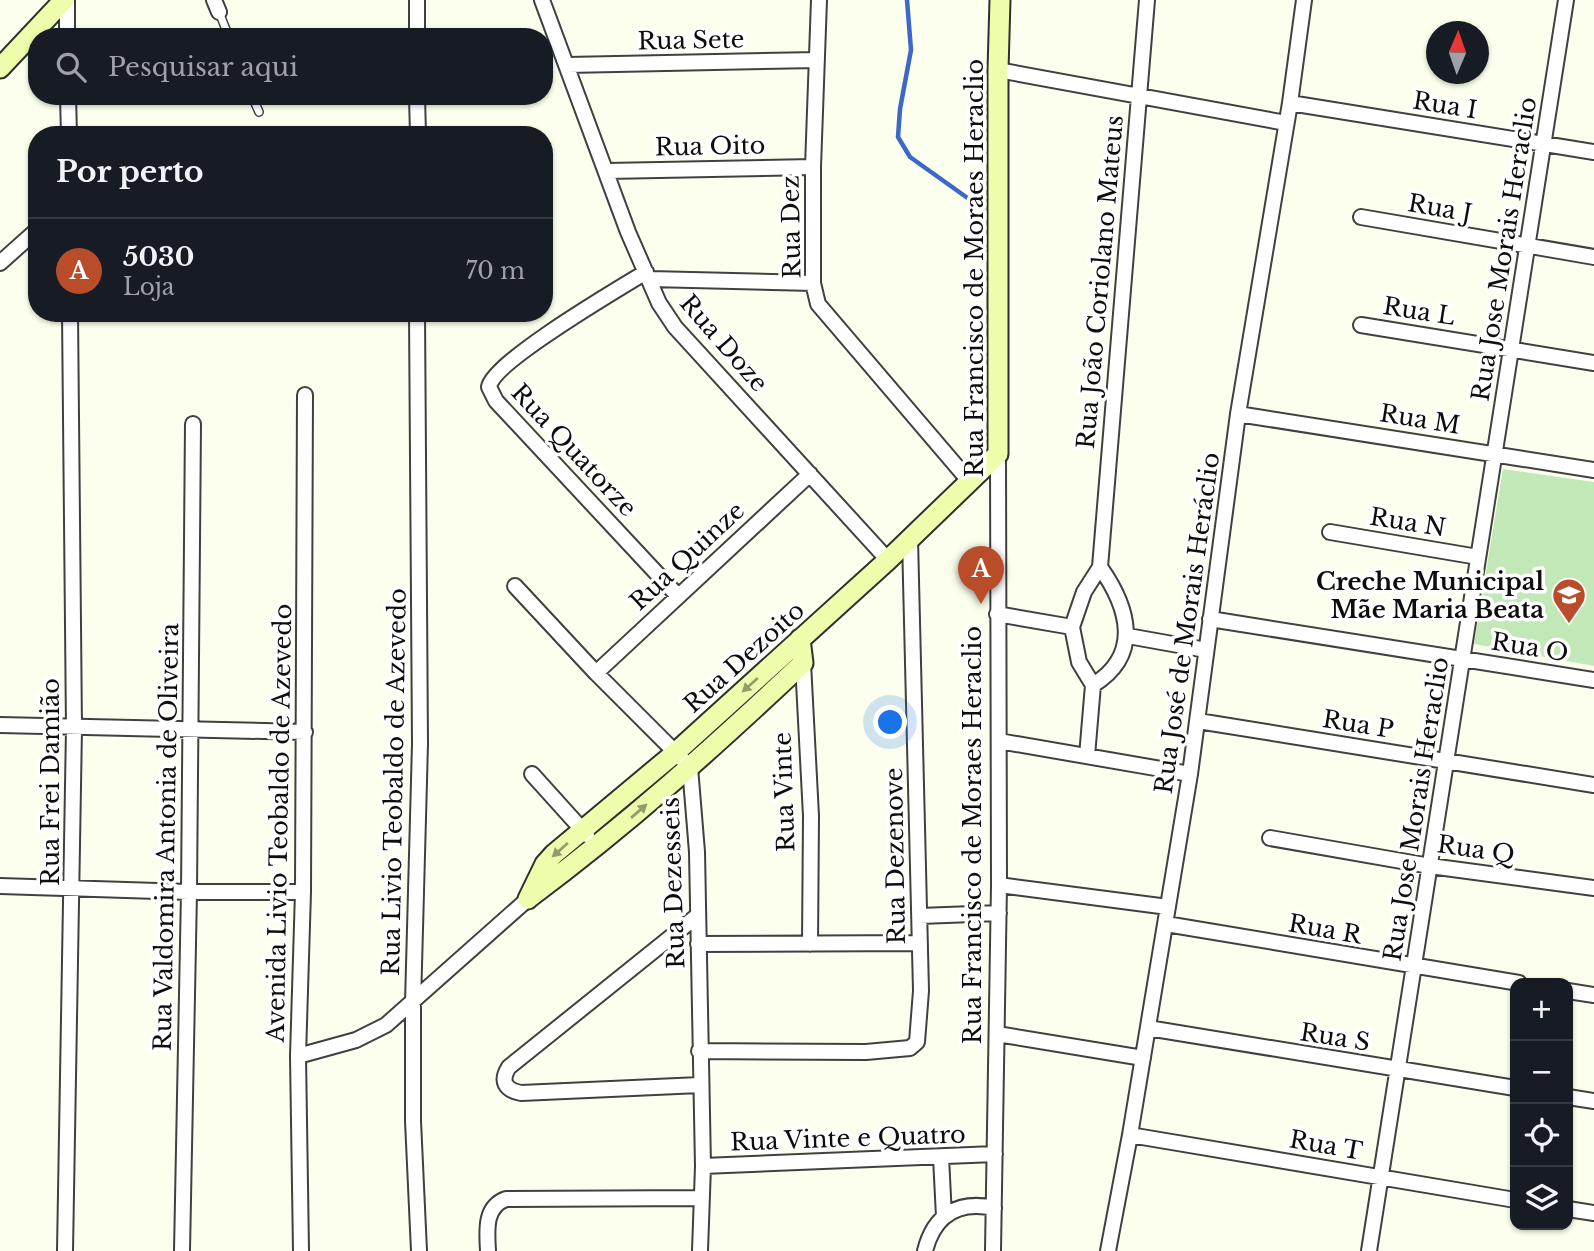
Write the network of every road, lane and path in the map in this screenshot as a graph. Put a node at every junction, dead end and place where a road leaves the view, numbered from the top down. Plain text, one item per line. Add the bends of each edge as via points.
1 (66, 0) edge
2 (417, 0) edge
3 (542, 0) edge
4 (819, 0) edge
5 (1000, 0) edge
6 (1147, 0) edge
7 (1304, 0) edge
8 (1566, 0) edge
9 (217, 6) edge
10 (39, 28) edge
11 (67, 28) edge
12 (226, 28) edge
13 (417, 28) edge
14 (553, 28) edge
15 (553, 29) edge
16 (28, 39) edge
17 (817, 60) junction
18 (567, 65) junction
19 (0, 68) edge
20 (998, 70) junction
21 (1138, 96) junction
22 (1290, 103) junction
23 (68, 105) edge
24 (255, 105) edge
25 (418, 105) edge
26 (258, 112) dead end
27 (1286, 123) junction
28 (69, 126) edge
29 (418, 126) edge
30 (1544, 144) junction
31 (1594, 152) edge
32 (813, 167) junction
33 (607, 171) junction
34 (1361, 217) dead end
35 (28, 238) edge
36 (1527, 247) junction
37 (1594, 257) edge
38 (0, 263) edge
39 (648, 275) junction
40 (813, 283) junction
41 (70, 322) edge
42 (417, 322) edge
43 (1361, 325) dead end
44 (1511, 349) junction
45 (1594, 363) edge
46 (305, 395) dead end
47 (1238, 414) junction
48 (193, 424) dead end
49 (998, 454) junction
50 (1495, 454) junction
51 (1594, 470) edge
52 (810, 474) junction
53 (970, 482) junction
54 (1330, 532) dead end
55 (910, 540) junction
56 (1478, 557) junction
57 (888, 560) junction
58 (1100, 567) junction
59 (515, 586) dead end
60 (677, 595) junction
61 (997, 614) junction
62 (1210, 619) junction
63 (1072, 627) junction
64 (1128, 636) junction
65 (800, 639) junction
66 (1206, 650) junction
67 (1462, 660) junction
68 (803, 663) junction
69 (596, 673) junction
70 (1594, 680) edge
71 (1093, 685) junction
72 (1198, 721) junction
73 (0, 725) edge
74 (74, 728) junction
75 (190, 729) junction
76 (305, 732) junction
77 (999, 741) junction
78 (675, 753) junction
79 (1087, 756) junction
80 (1446, 762) junction
81 (690, 767) junction
82 (532, 774) dead end
83 (1190, 774) junction
84 (1594, 785) edge
85 (583, 830) junction
86 (1270, 838) dead end
87 (597, 848) junction
88 (1430, 866) junction
89 (999, 885) junction
90 (0, 886) edge
91 (1594, 888) edge
92 (72, 890) junction
93 (189, 892) junction
94 (303, 892) junction
95 (528, 899) junction
96 (1168, 907) junction
97 (999, 913) junction
98 (697, 916) junction
99 (920, 916) junction
100 (1166, 924) junction
101 (920, 943) junction
102 (698, 944) junction
103 (810, 944) junction
104 (1414, 967) junction
105 (1510, 982) edge
106 (1573, 992) edge
107 (1594, 995) edge
108 (413, 1003) junction
109 (1148, 1028) junction
110 (997, 1034) junction
111 (699, 1051) junction
112 (298, 1056) junction
113 (1143, 1058) junction
114 (1398, 1070) junction
115 (699, 1085) junction
116 (1510, 1087) edge
117 (1573, 1098) edge
118 (1594, 1101) edge
119 (1130, 1135) junction
120 (995, 1154) junction
121 (941, 1157) junction
122 (703, 1166) junction
123 (1381, 1178) junction
124 (702, 1198) junction
125 (1510, 1199) edge
126 (994, 1208) junction
127 (1573, 1210) edge
128 (1594, 1213) edge
129 (944, 1217) junction
130 (65, 1251) edge
131 (182, 1251) edge
132 (301, 1251) edge
133 (419, 1251) edge
134 (488, 1251) edge
135 (700, 1251) edge
136 (925, 1251) edge
137 (993, 1251) edge
138 (1108, 1251) edge
139 (1369, 1251) edge

1 - 10 street
1 - 11 street
2 - 13 street
3 - 14 street, Rua Doze
4 - 17 street, Rua Dez
5 - 20 street, Rua Francisco de Moraes Heraclio
6 - 21 street, Rua João Coriolano Mateus
7 - 22 street, Rua José de Morais Heráclio
8 - 30 street, Rua Jose Morais Heraclio
9 - 12 lane
15 - 18 street, Rua Doze
16 - 19 street
17 - 18 street, Rua Sete
17 - 32 street, Rua Dez
18 - 33 street, Rua Doze
20 - 21 street
20 - 49 street, Rua Francisco de Moraes Heraclio
21 - 27 street
21 - 58 street, Rua João Coriolano Mateus
22 - 27 street, Rua José de Morais Heráclio
22 - 30 street, Rua I
23 - 28 street
24 - 26 lane
25 - 29 street
27 - 47 street, Rua José de Morais Heráclio
30 - 31 street, Rua I
30 - 36 street, Rua Jose Morais Heraclio
32 - 33 street, Rua Oito
32 - 40 street, Rua Dez
33 - 39 street, Rua Doze
34 - 36 street, Rua J
35 - 38 street
36 - 37 street, Rua J
36 - 44 street, Rua Jose Morais Heraclio
39 - 40 street
39 - 52 street, Rua Doze via 659,303 676,327
39 - 60 street, Rua Quatorze via 580,312 495,374 489,387 496,401
40 - 53 street, Rua Dez via 818,304
41 - 74 street, Rua Frei Damião
42 - 108 street, Rua Livio Teobaldo de Azevedo via 420,705
43 - 44 street, Rua L
44 - 45 street, Rua L
44 - 50 street, Rua Jose Morais Heraclio
46 - 76 street, Avenida Livio Teobaldo de Azevedo
47 - 50 street, Rua M
47 - 62 street, Rua José de Morais Heráclio
48 - 75 street, Rua Valdomira Antonia de Oliveira
49 - 53 street, Rua Dezoito
49 - 61 street, Rua Francisco de Moraes Heraclio
50 - 51 street, Rua M
50 - 56 street, Rua Jose Morais Heraclio
52 - 57 street, Rua Doze
52 - 60 street, Rua Quinze
53 - 55 street, Rua Dezoito
54 - 56 street, Rua N
55 - 57 street, Rua Dezoito
55 - 99 street, Rua Dezenove
56 - 67 street, Rua Jose Morais Heraclio
57 - 65 street, Rua Dezoito
58 - 63 street, Rua João Coriolano Mateus via 1084,592
58 - 64 street via 1117,594
59 - 69 street, Rua Dezesseis
60 - 69 street, Rua Quinze
61 - 63 street
61 - 77 street, Rua Francisco de Moraes Heraclio
62 - 66 street, Rua José de Morais Heráclio
62 - 67 street, Rua O
63 - 71 street via 1079,662
64 - 66 street
64 - 71 street via 1114,669
65 - 68 street, Rua Vinte
65 -> 78 street, Rua Dezoito
66 - 72 street, Rua José de Morais Heráclio
67 - 70 street, Rua O
67 - 80 street, Rua Jose Morais Heraclio
68 - 81 street, Rua Dezoito
68 - 103 street, Rua Vinte via 811,802
69 - 78 street, Rua Dezesseis
71 - 79 street
72 - 80 street, Rua P
72 - 83 street, Rua José de Morais Heráclio
73 - 74 street
74 - 75 street
74 - 92 street, Rua Frei Damião
75 - 76 street
75 - 93 street, Rua Valdomira Antonia de Oliveira
76 - 94 street, Avenida Livio Teobaldo de Azevedo
77 - 79 street
77 - 89 street, Rua Francisco de Moraes Heraclio
78 - 81 street, Rua Dezesseis
78 - 85 street, Rua Dezoito
79 - 83 street
80 - 84 street, Rua P
80 - 88 street, Rua Jose Morais Heraclio
87 -> 81 street, Rua Dezoito
81 - 98 street, Rua Dezesseis
82 - 85 street
83 - 96 street, Rua José de Morais Heráclio
85 - 87 street
85 -> 95 street, Rua Dezoito via 545,864
86 - 88 street, Rua Q
87 - 95 street, Rua Dezoito
88 - 91 street, Rua Q
88 - 104 street, Rua Jose Morais Heraclio
89 - 96 street
89 - 97 street, Rua Francisco de Moraes Heraclio
90 - 92 street
92 - 93 street
92 - 130 street, Rua Frei Damião
93 - 94 street
93 - 131 street, Rua Valdomira Antonia de Oliveira
94 - 112 street, Avenida Livio Teobaldo de Azevedo
95 - 108 street, Rua Dezoito
96 - 100 street, Rua José de Morais Heráclio
97 - 99 street
97 - 110 street, Rua Francisco de Moraes Heraclio
98 - 102 street, Rua Dezesseis
98 - 115 street via 509,1067 504,1079 511,1091 521,1093
99 - 101 street, Rua Dezenove
100 - 104 street, Rua R
100 - 109 street, Rua José de Morais Heráclio
101 - 103 street
101 - 111 street, Rua Dezenove via 921,1014 915,1044 910,1048
102 - 103 street
102 - 111 street, Rua Dezesseis
104 - 105 street, Rua R
104 - 114 street, Rua Jose Morais Heraclio
106 - 107 street
108 - 112 street, Rua Dezoito via 365,1037
108 - 133 street, Rua Livio Teobaldo de Azevedo
109 - 113 street, Rua José de Morais Heráclio
109 - 114 street, Rua S
110 - 113 street
110 - 120 street, Rua Francisco de Moraes Heraclio
111 - 115 street, Rua Dezesseis
112 - 132 street, Avenida Livio Teobaldo de Azevedo
113 - 119 street, Rua José de Morais Heráclio
114 - 116 street, Rua S
114 - 123 street, Rua Jose Morais Heraclio
115 - 122 street, Rua Dezesseis
117 - 118 street
119 - 123 street, Rua T
119 - 138 street, Rua José de Morais Heráclio
120 - 121 street, Rua Vinte e Quatro
120 - 126 street, Rua Francisco de Moraes Heraclio
121 - 122 street, Rua Vinte e Quatro
121 - 129 street
122 - 124 street, Rua Dezesseis
123 - 125 street, Rua T
123 - 139 street, Rua Jose Morais Heraclio
124 - 134 street via 506,1199 491,1210
124 - 135 street, Rua Dezesseis
126 - 129 street via 962,1206
126 - 137 street, Rua Francisco de Moraes Heraclio
127 - 128 street
129 - 136 street via 933,1229

